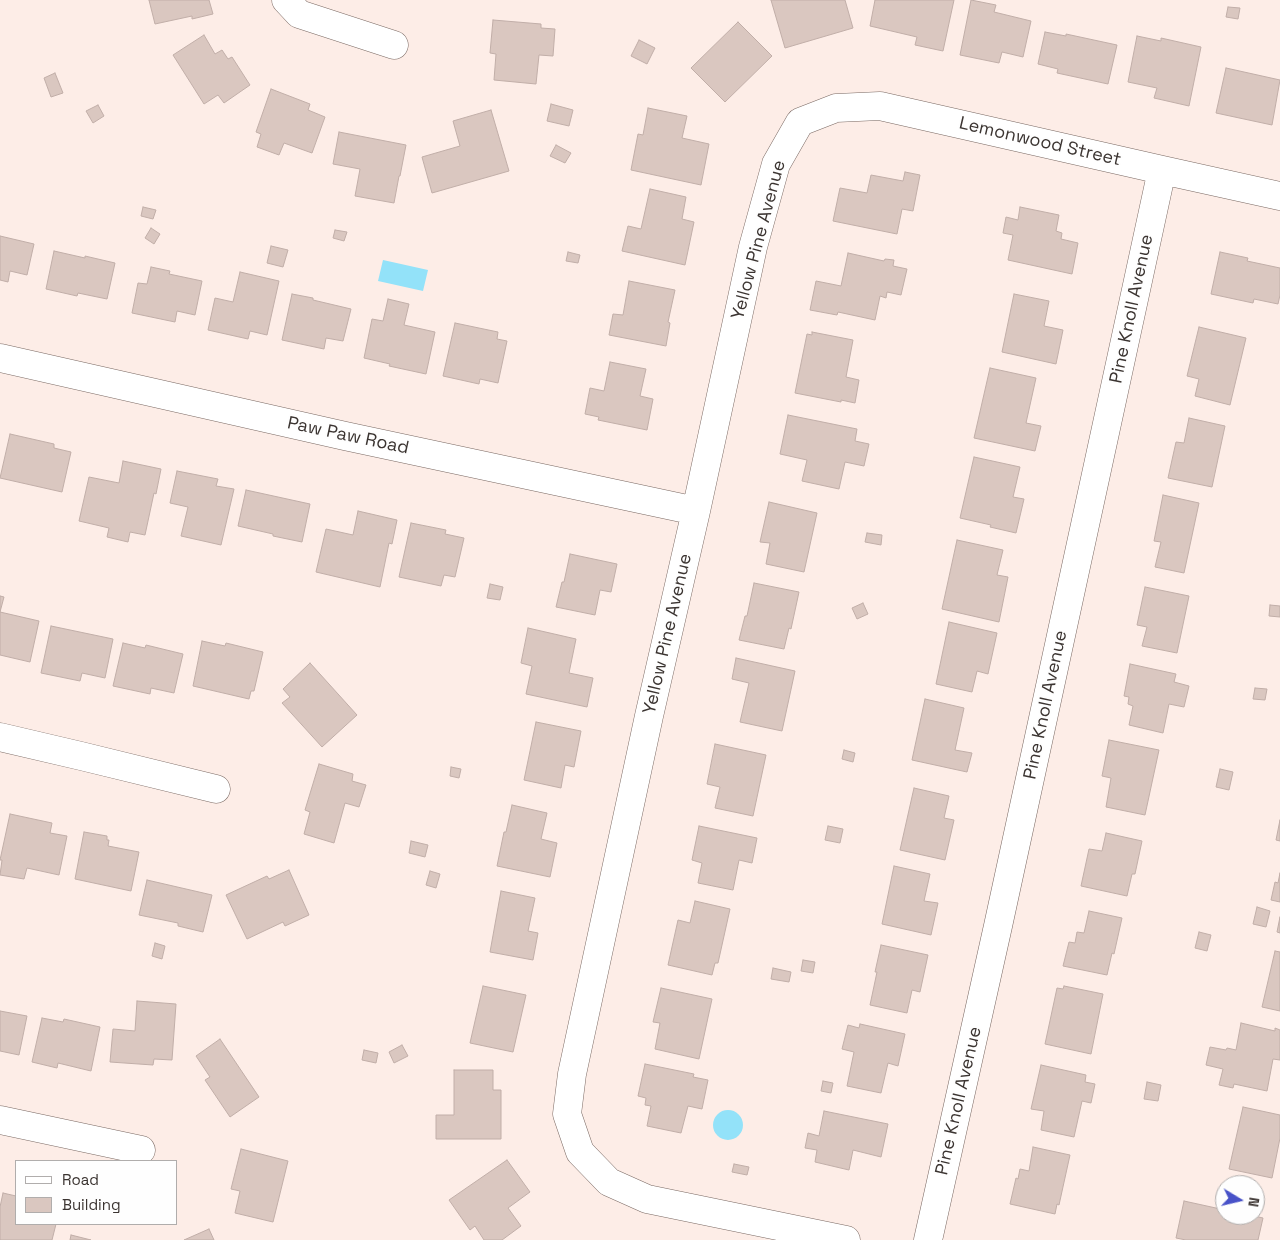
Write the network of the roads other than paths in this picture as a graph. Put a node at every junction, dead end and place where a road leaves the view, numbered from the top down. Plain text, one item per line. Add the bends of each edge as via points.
1 (286, 0) edge
2 (394, 46) dead end
3 (800, 122) joint
4 (1162, 170) junction
5 (1280, 196) edge
6 (0, 358) edge
7 (696, 511) junction
8 (0, 737) edge
9 (216, 789) dead end
10 (0, 1120) edge
11 (141, 1150) dead end
12 (846, 1240) edge
13 (928, 1240) edge

1 - 2 street via 299,14
3 - 4 street, Lemonwood Street via 836,108 880,106
3 - 7 street, Yellow Pine Avenue via 776,164 761,219
4 - 5 street, Lemonwood Street
4 - 13 street, Pine Knoll Avenue
6 - 7 street, Paw Paw Road
7 - 12 street, Yellow Pine Avenue via 572,1074 567,1114 580,1152 609,1182 647,1199
8 - 9 street
10 - 11 street

